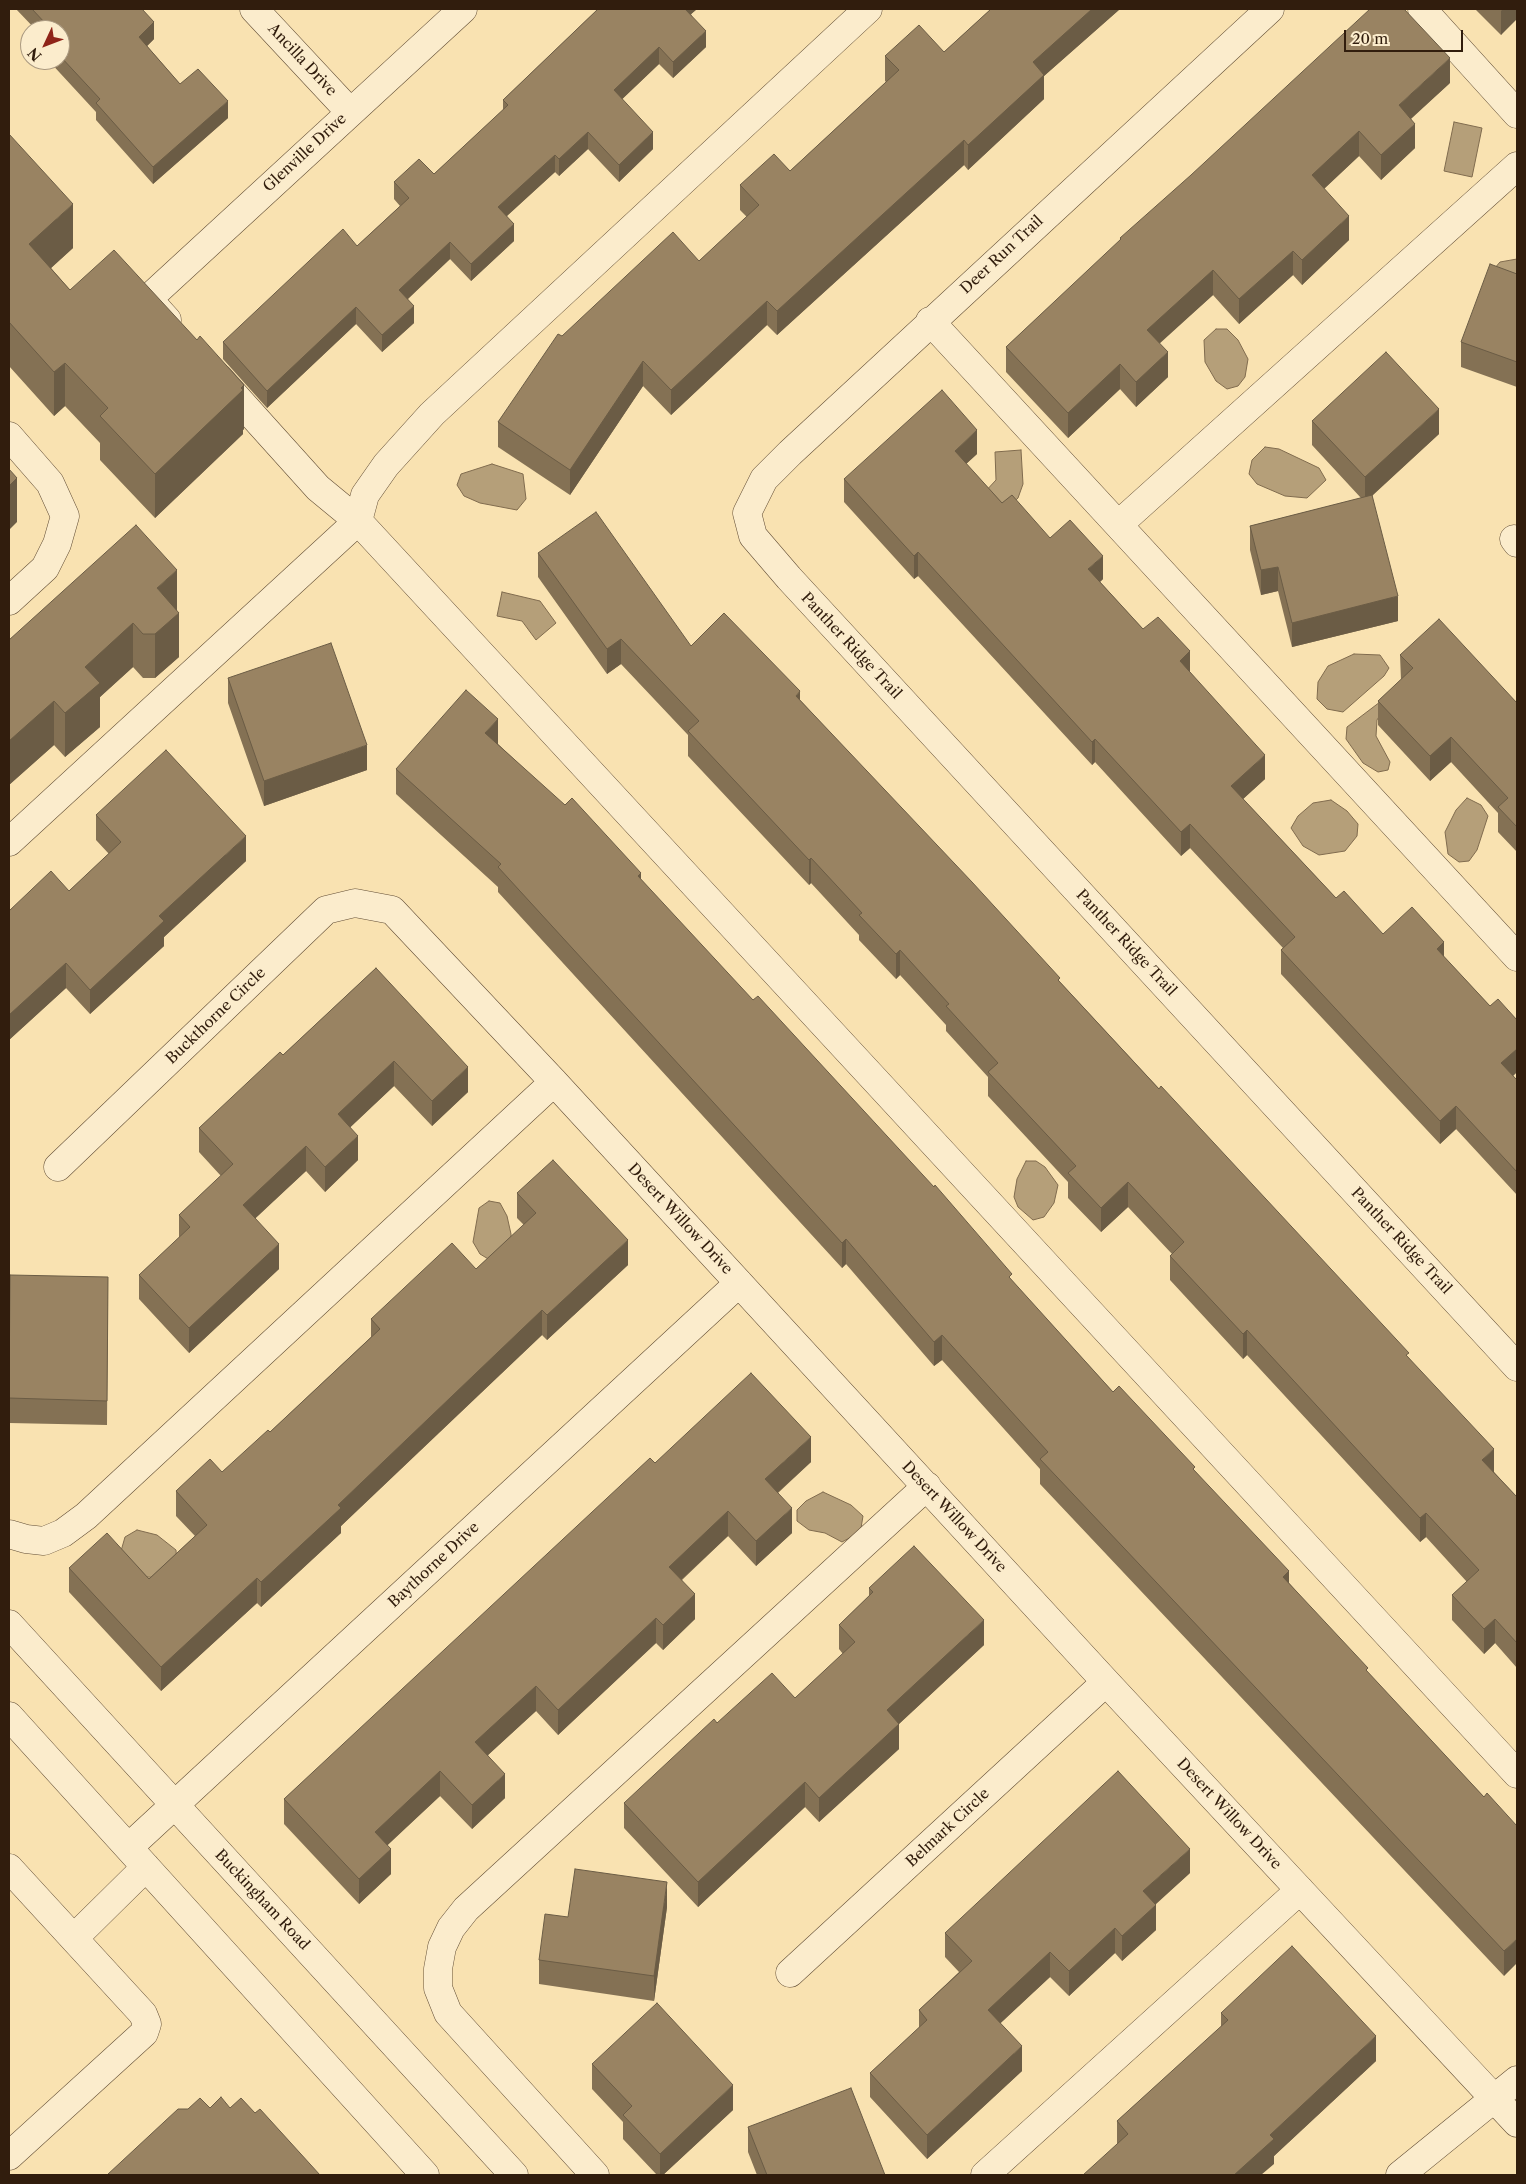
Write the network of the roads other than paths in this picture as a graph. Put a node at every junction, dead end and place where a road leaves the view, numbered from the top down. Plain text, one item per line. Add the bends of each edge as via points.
1 (254, 9) edge
2 (463, 9) edge
3 (868, 9) edge
4 (1270, 9) edge
5 (1422, 9) edge
6 (350, 112) junction
7 (1517, 114) edge
8 (1517, 166) edge
9 (930, 321) junction
10 (181, 335) edge
11 (200, 357) edge
12 (9, 436) edge
13 (747, 513) joint
14 (358, 521) junction
15 (1119, 524) junction
16 (9, 601) edge
17 (9, 842) edge
18 (392, 910) joint
19 (1517, 957) edge
20 (554, 1082) junction
21 (58, 1167) dead end
22 (739, 1283) junction
23 (1517, 1367) edge
24 (927, 1486) junction
25 (9, 1534) edge
26 (9, 1624) edge
27 (1106, 1682) junction
28 (9, 1716) edge
29 (1517, 1774) edge
30 (174, 1804) junction
31 (137, 1857) junction
32 (9, 1868) edge
33 (1300, 1890) junction
34 (74, 1938) junction
35 (790, 1974) dead end
36 (1517, 2080) edge
37 (1495, 2099) junction
38 (1517, 2123) edge
39 (9, 2156) edge
40 (425, 2175) edge
41 (514, 2175) edge
42 (595, 2175) edge
43 (985, 2175) edge
44 (1400, 2175) edge

1 - 6 street, Ancilla Drive
2 - 6 street, Glenville Drive
3 - 14 street via 432,414 386,465 365,495
4 - 9 street, Deer Run Trail
5 - 7 street
6 - 10 street, Glenville Drive via 148,299
8 - 15 street
9 - 13 street, Deer Run Trail via 764,479
9 - 15 street
11 - 14 street via 318,488
12 - 16 street via 50,483 65,516 58,544 45,568
13 - 23 street, Panther Ridge Trail via 753,536 789,578
14 - 17 street
14 - 29 street
15 - 19 street
18 - 20 street, Desert Willow Drive
18 - 21 street, Buckthorne Circle via 355,903 326,910
20 - 22 street, Desert Willow Drive
20 - 25 street via 86,1516 63,1533 44,1541
22 - 24 street, Desert Willow Drive
22 - 30 street, Baythorne Drive
24 - 27 street, Desert Willow Drive
24 - 42 street via 466,1909 451,1928 442,1947 438,1969 438,1988 448,2014
26 - 30 street, Buckingham Road
27 - 33 street, Desert Willow Drive
27 - 35 street, Belmark Circle
28 - 31 street
30 - 31 street, Baythorne Drive
30 - 41 street, Buckingham Road
31 - 34 street, Baythorne Drive
31 - 40 street
32 - 34 street
33 - 37 street, Desert Willow Drive
33 - 43 street
34 - 39 street via 143,2014 147,2024 144,2033
36 - 37 street
37 - 38 street, Desert Willow Drive
37 - 44 street

